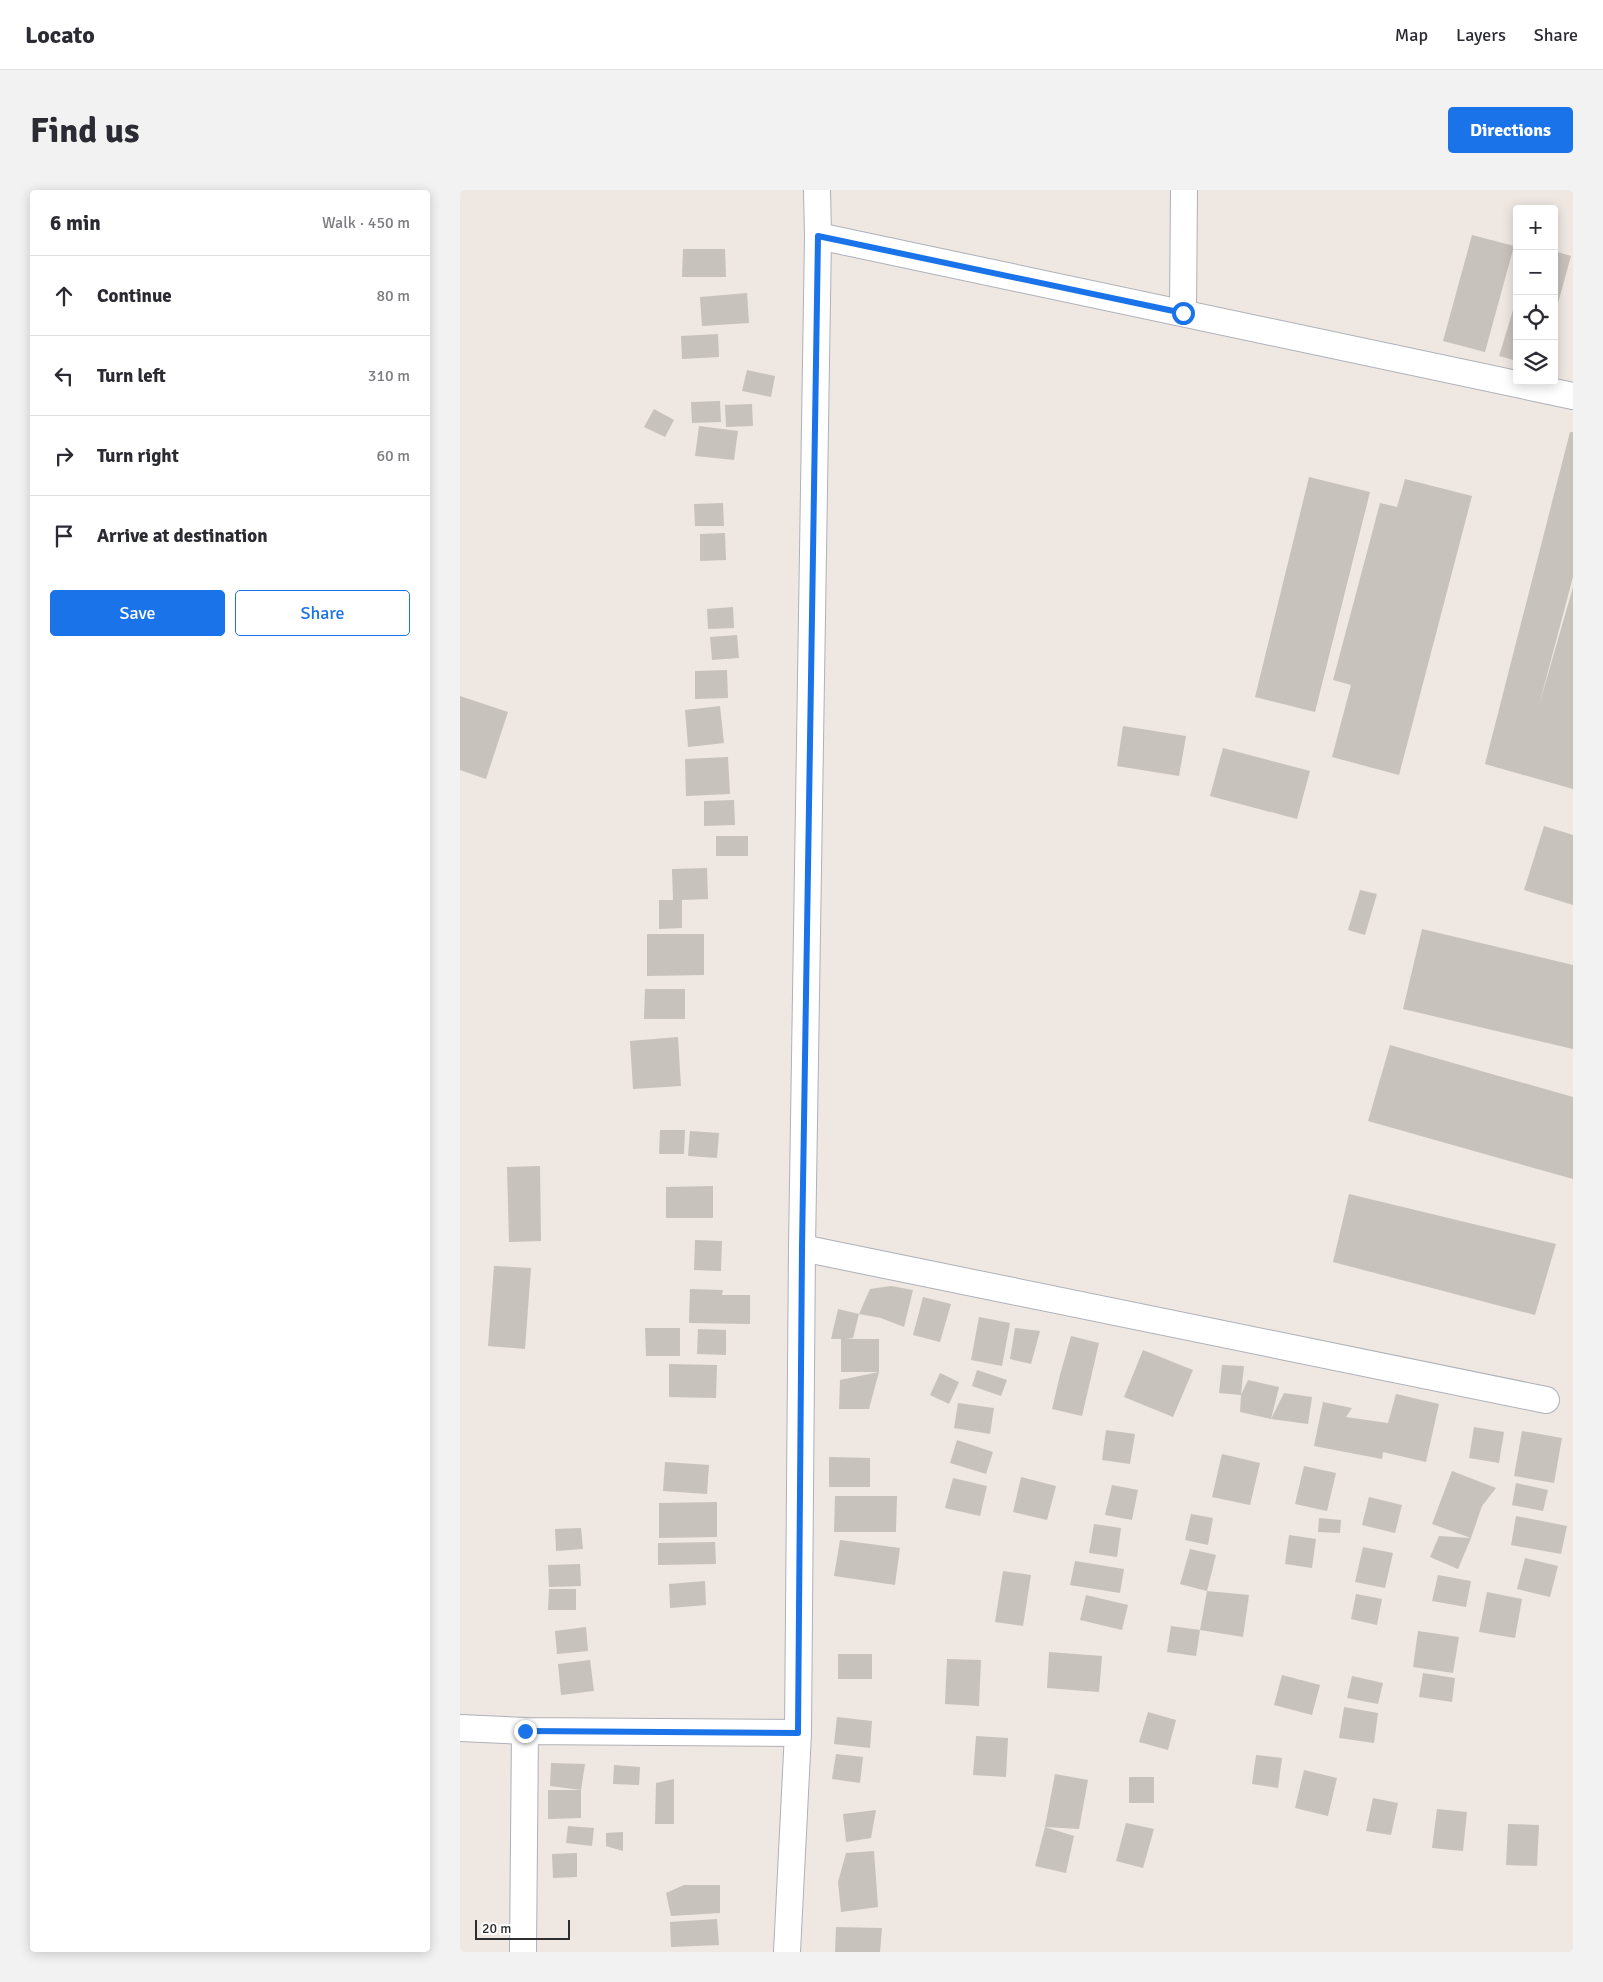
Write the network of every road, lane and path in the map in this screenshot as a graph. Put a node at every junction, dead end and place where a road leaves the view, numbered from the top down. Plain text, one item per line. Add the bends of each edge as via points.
1 (817, 190) edge
2 (1184, 190) edge
3 (818, 236) junction
4 (1183, 313) junction
5 (1573, 396) edge
6 (802, 1248) junction
7 (1546, 1400) dead end
8 (460, 1728) edge
9 (525, 1731) junction
10 (798, 1733) junction
11 (523, 1952) edge
12 (787, 1952) edge

1 - 3 street
2 - 4 street
3 - 4 street
3 - 6 street
4 - 5 street
6 - 7 street
6 - 10 street
8 - 9 street
9 - 10 street
9 - 11 street
10 - 12 street

